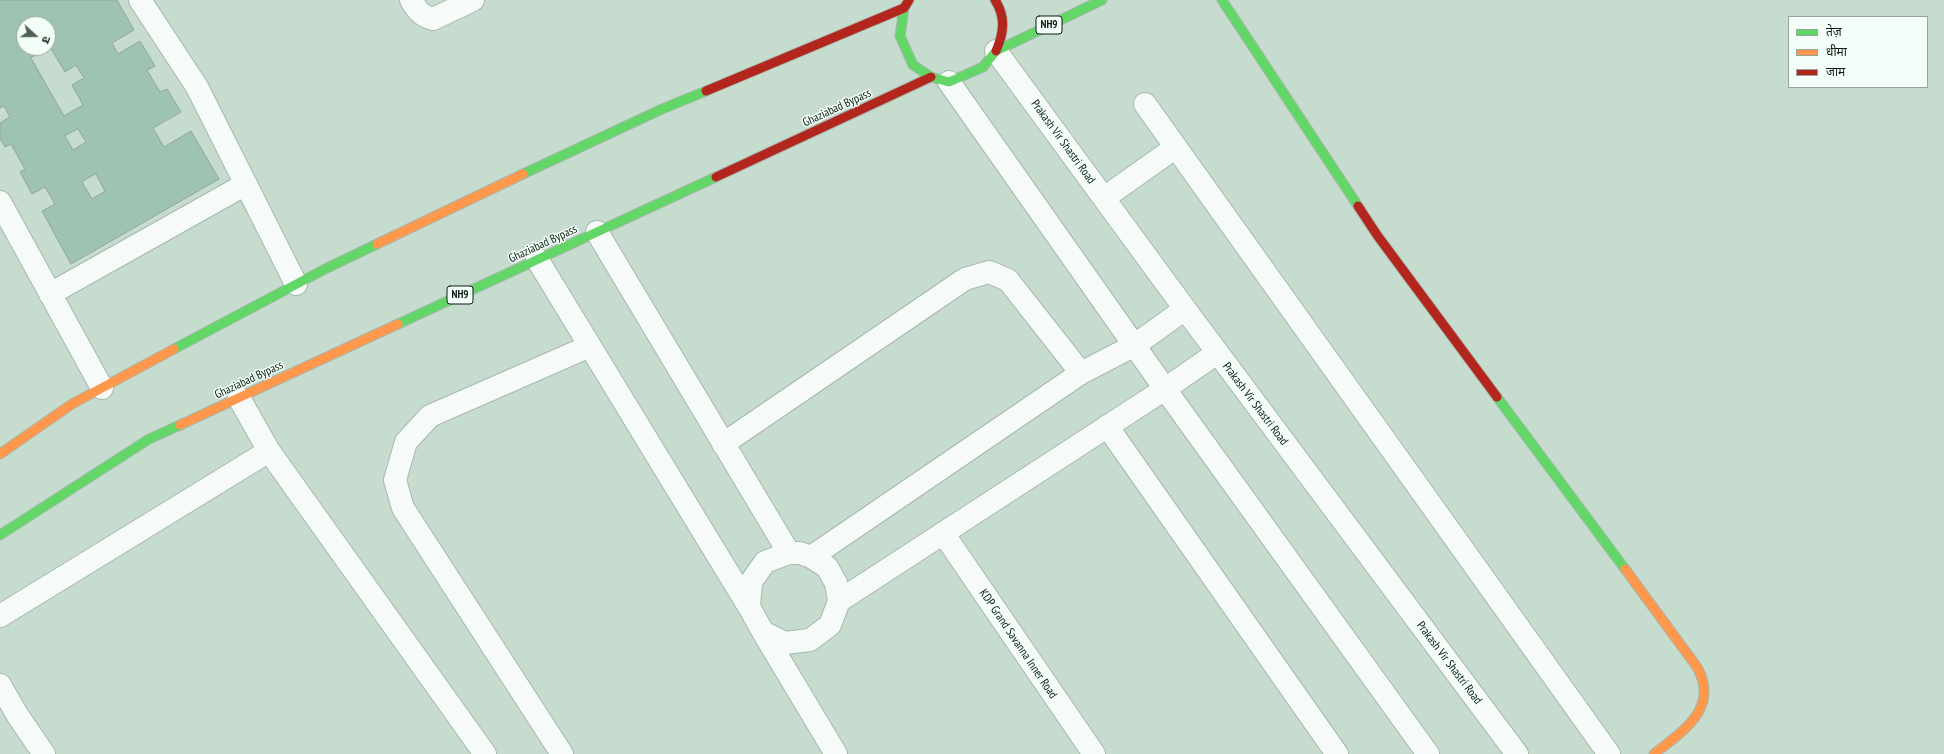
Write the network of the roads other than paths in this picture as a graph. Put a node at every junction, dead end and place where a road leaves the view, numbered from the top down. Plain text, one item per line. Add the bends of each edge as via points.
1 (140, 0) edge
2 (411, 0) edge
3 (473, 0) edge
4 (909, 0) edge
5 (996, 0) edge
6 (1102, 0) edge
7 (1222, 0) edge
8 (904, 8) junction
9 (996, 51) junction
10 (940, 80) junction
11 (1145, 104) dead end
12 (1176, 147) junction
13 (246, 184) junction
14 (1104, 198) junction
15 (0, 202) edge
16 (597, 232) junction
17 (538, 259) junction
18 (296, 284) junction
19 (50, 294) junction
20 (1184, 309) junction
21 (1135, 345) junction
22 (590, 346) junction
23 (1217, 353) junction
24 (1081, 373) junction
25 (102, 388) junction
26 (1165, 389) junction
27 (239, 398) junction
28 (1107, 426) junction
29 (724, 444) junction
30 (269, 451) junction
31 (0, 454) edge
32 (943, 534) junction
33 (0, 535) edge
34 (789, 553) junction
35 (811, 557) junction
36 (839, 601) junction
37 (749, 607) junction
38 (0, 616) edge
39 (763, 632) junction
40 (0, 685) edge
41 (44, 754) edge
42 (485, 754) edge
43 (562, 754) edge
44 (836, 754) edge
45 (1094, 754) edge
46 (1337, 754) edge
47 (1428, 754) edge
48 (1517, 754) edge
49 (1610, 754) edge
50 (1654, 754) edge

1 - 13 street via 196,87
2 - 3 street via 424,17 433,19
4 - 8 main road
5 - 9 main road via 1002,9 1003,33
6 - 9 main road, Ghaziabad Bypass / NH9
7 - 50 main road via 1377,235 1697,667 1704,681 1704,700 1698,713 1689,725
8 - 10 main road via 900,36 913,65
8 - 18 main road via 662,109
9 - 10 main road, Ghaziabad Bypass / NH9 via 983,66
9 - 14 street, Prakash Vir Shastri Road
10 - 16 main road, Ghaziabad Bypass / NH9
10 - 21 street
11 - 12 street
12 - 14 street
12 - 49 street
13 - 18 street
13 - 19 street
14 - 20 street, Prakash Vir Shastri Road
15 - 19 street
16 - 17 main road, Ghaziabad Bypass / NH9
16 - 29 street
17 - 22 street
17 - 27 main road, Ghaziabad Bypass / NH9
18 - 25 main road
19 - 25 street
20 - 21 street
20 - 23 street, Prakash Vir Shastri Road
21 - 24 street
21 - 26 street
22 - 37 street
22 - 43 street via 430,416 406,442 395,480 403,508
23 - 26 street
23 - 48 street, Prakash Vir Shastri Road
24 - 29 street via 1008,280 989,272 965,279
24 - 35 street
25 - 31 main road via 72,404
26 - 28 street
26 - 47 street
27 - 30 street
27 - 33 main road, Ghaziabad Bypass / NH9 via 149,439
28 - 32 street
28 - 46 street
29 - 34 street
30 - 38 street
30 - 42 street
32 - 36 street
32 - 45 street, KDP Grand Savanna Inner Road
34 - 35 street
34 - 37 street via 766,562 751,582
35 - 36 street via 826,567 836,583
36 - 39 street via 830,625 810,640 786,643
37 - 39 street
39 - 44 street
40 - 41 street

